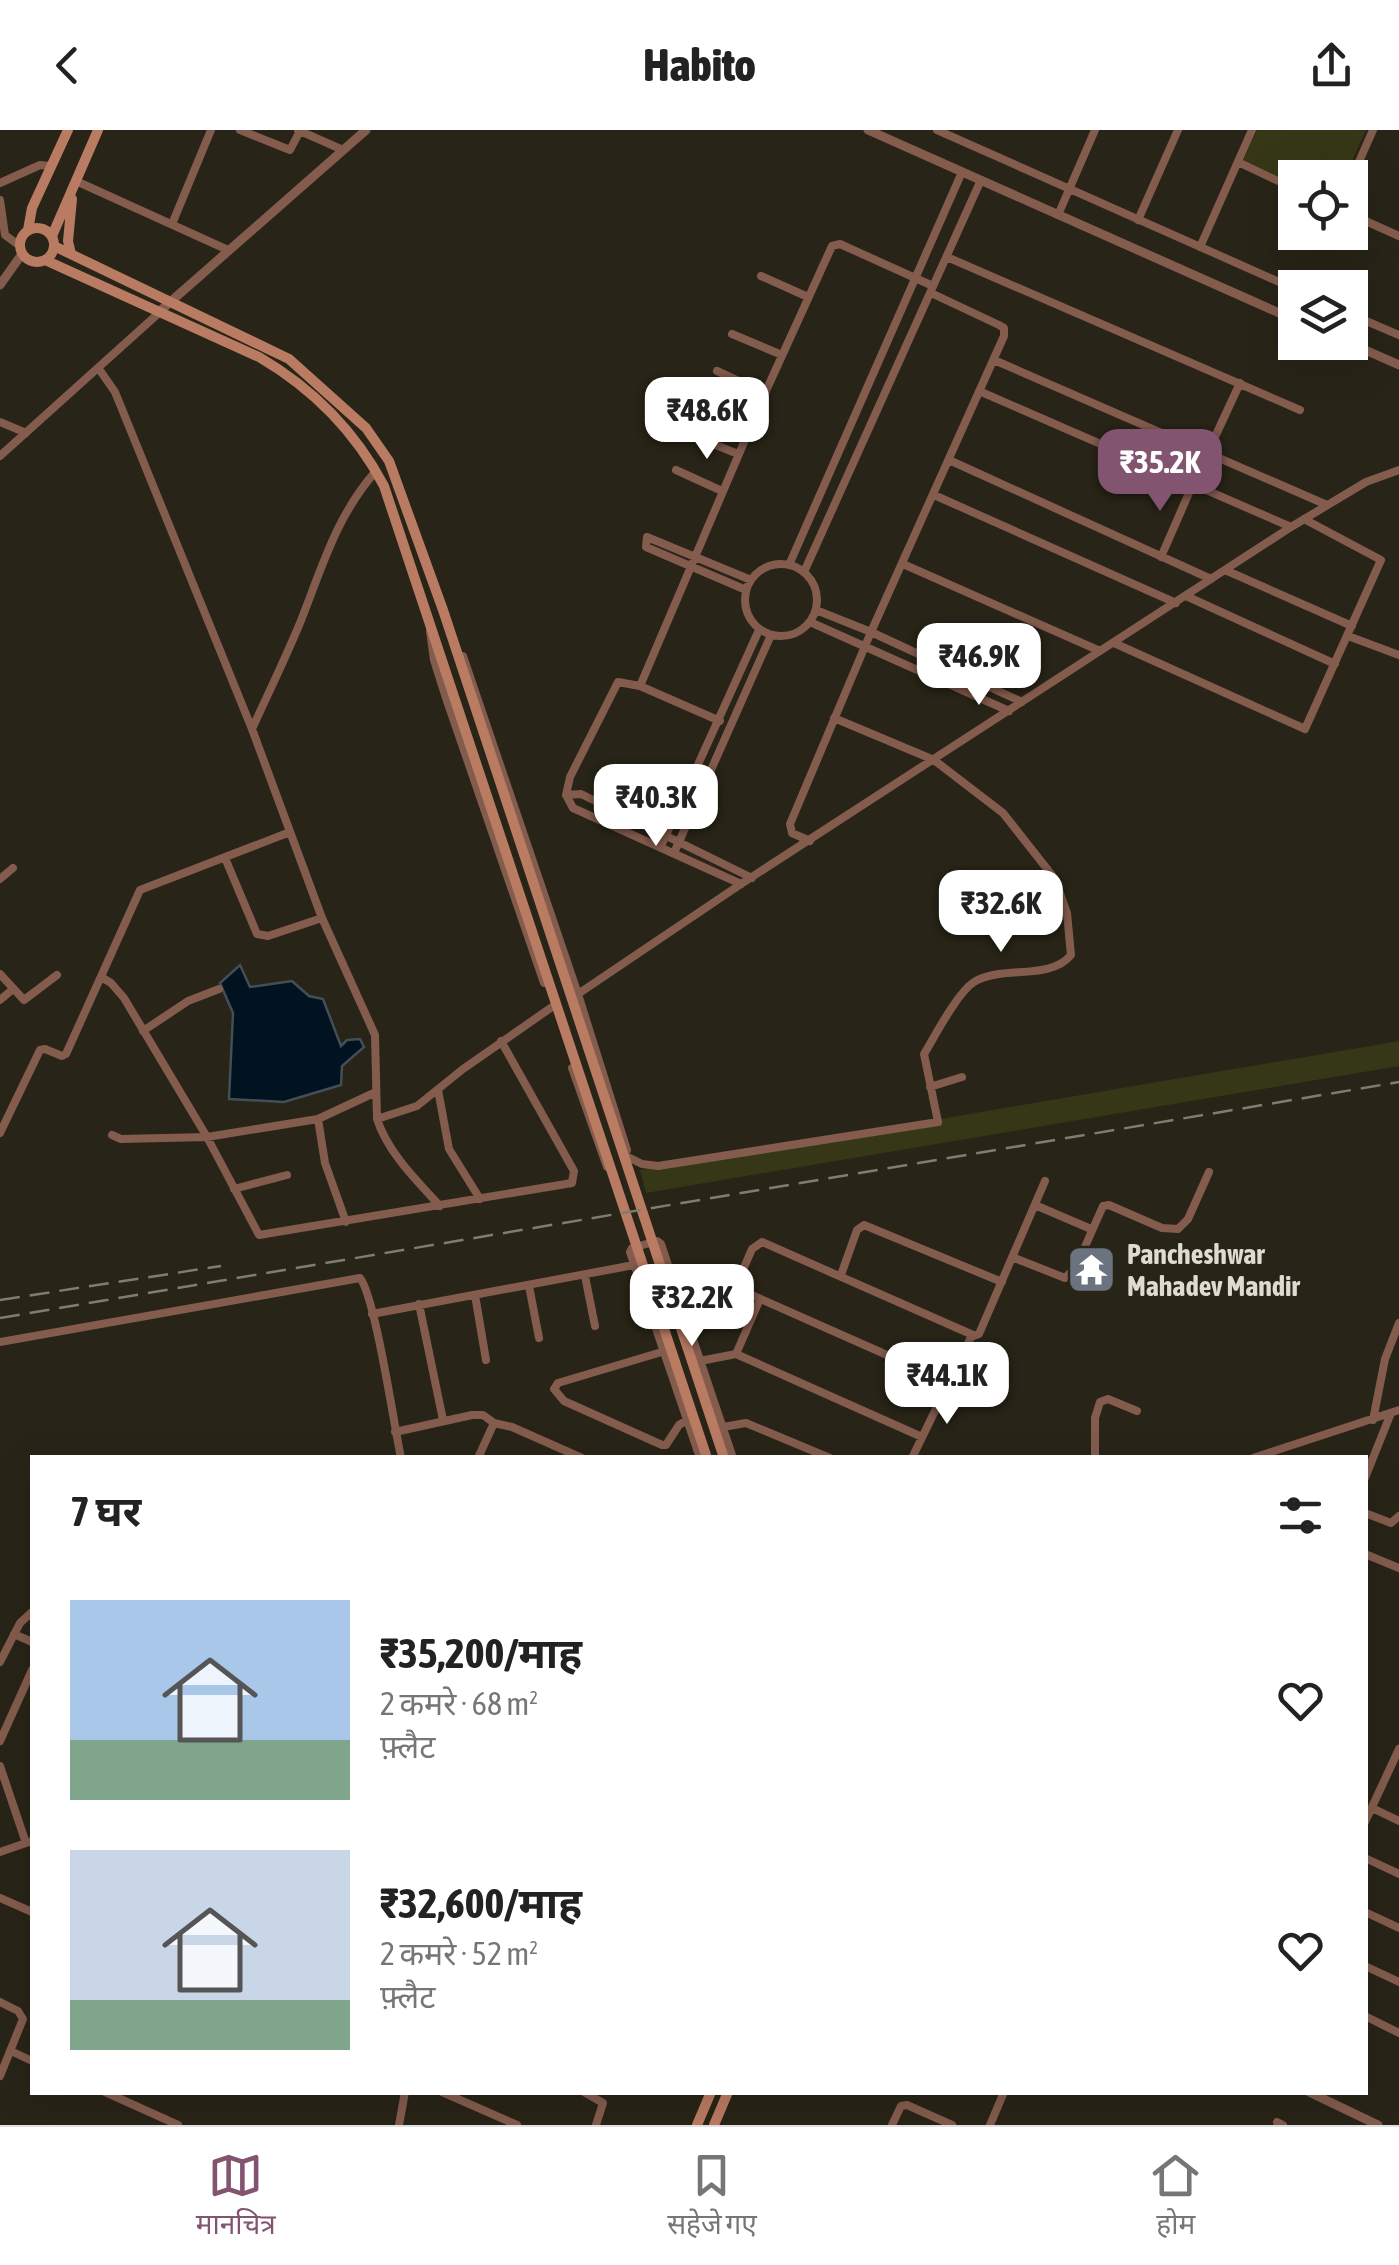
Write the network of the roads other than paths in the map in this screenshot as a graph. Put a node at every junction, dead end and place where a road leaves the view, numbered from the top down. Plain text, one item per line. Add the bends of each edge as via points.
1 (68, 130) edge
2 (98, 130) edge
3 (211, 130) edge
4 (240, 130) edge
5 (366, 130) edge
6 (868, 130) edge
7 (936, 130) edge
8 (1095, 130) edge
9 (1178, 130) edge
10 (1252, 130) edge
11 (1372, 130) edge
12 (299, 131) edge
13 (344, 150) junction
14 (1359, 160) edge
15 (1238, 162) junction
16 (52, 166) junction
17 (962, 172) junction
18 (981, 180) junction
19 (1278, 180) edge
20 (0, 183) edge
21 (74, 184) junction
22 (1069, 190) junction
23 (0, 200) edge
24 (1058, 215) junction
25 (1138, 220) junction
26 (1368, 222) edge
27 (172, 224) junction
28 (28, 230) junction
29 (1399, 236) edge
30 (53, 241) junction
31 (1200, 247) junction
32 (21, 250) junction
33 (228, 250) junction
34 (71, 254) junction
35 (947, 257) junction
36 (46, 260) junction
37 (760, 276) dead end
38 (915, 278) junction
39 (1278, 281) edge
40 (0, 285) edge
41 (932, 290) junction
42 (808, 297) junction
43 (172, 300) junction
44 (160, 311) junction
45 (1278, 312) edge
46 (1368, 322) edge
47 (732, 334) dead end
48 (1399, 335) edge
49 (1368, 352) edge
50 (782, 354) junction
51 (994, 360) junction
52 (1399, 366) edge
53 (99, 369) junction
54 (717, 372) dead end
55 (1240, 384) junction
56 (980, 392) junction
57 (764, 393) junction
58 (1300, 410) dead end
59 (0, 422) edge
60 (26, 433) junction
61 (691, 434) dead end
62 (1208, 452) junction
63 (738, 454) junction
64 (0, 456) edge
65 (948, 460) junction
66 (676, 470) dead end
67 (1399, 470) edge
68 (376, 471) junction
69 (1192, 486) junction
70 (722, 491) junction
71 (934, 495) junction
72 (1327, 504) junction
73 (1304, 519) junction
74 (1291, 527) junction
75 (694, 556) junction
76 (1162, 557) junction
77 (903, 564) junction
78 (789, 565) junction
79 (690, 566) junction
80 (1225, 570) junction
81 (804, 572) junction
82 (1211, 579) junction
83 (750, 580) junction
84 (746, 590) junction
85 (1186, 596) junction
86 (1176, 603) junction
87 (443, 610) junction
88 (816, 610) junction
89 (430, 620) junction
90 (810, 622) junction
91 (1352, 626) junction
92 (760, 630) junction
93 (871, 632) junction
94 (771, 636) junction
95 (1348, 636) junction
96 (1114, 643) junction
97 (866, 644) junction
98 (1100, 651) junction
99 (1399, 655) edge
100 (1335, 664) junction
101 (640, 686) junction
102 (1022, 702) junction
103 (1009, 711) junction
104 (834, 718) junction
105 (720, 721) junction
106 (252, 729) junction
107 (934, 760) junction
108 (566, 795) junction
109 (290, 832) junction
110 (666, 834) junction
111 (679, 841) junction
112 (810, 841) junction
113 (661, 846) junction
114 (674, 853) junction
115 (225, 858) junction
116 (12, 868) dead end
117 (752, 878) junction
118 (0, 880) edge
119 (740, 884) junction
120 (322, 918) junction
121 (0, 974) edge
122 (57, 975) dead end
123 (102, 977) junction
124 (13, 989) junction
125 (218, 989) dead end
126 (578, 994) junction
127 (0, 1000) edge
128 (552, 1007) junction
129 (143, 1031) junction
130 (502, 1042) junction
131 (962, 1078) dead end
132 (930, 1087) junction
133 (438, 1090) junction
134 (376, 1092) junction
135 (0, 1104) edge
136 (10, 1109) junction
137 (318, 1119) junction
138 (377, 1120) junction
139 (0, 1133) edge
140 (112, 1135) dead end
141 (207, 1136) junction
142 (629, 1167) junction
143 (1209, 1172) dead end
144 (287, 1175) dead end
145 (614, 1177) junction
146 (1045, 1181) dead end
147 (234, 1189) junction
148 (480, 1199) junction
149 (440, 1206) junction
150 (1035, 1206) junction
151 (346, 1222) junction
152 (1091, 1229) junction
153 (1012, 1258) junction
154 (634, 1265) junction
155 (841, 1274) junction
156 (585, 1276) junction
157 (674, 1282) junction
158 (1002, 1282) junction
159 (529, 1286) junction
160 (736, 1288) junction
161 (475, 1295) junction
162 (760, 1299) junction
163 (418, 1304) junction
164 (372, 1314) junction
165 (594, 1326) dead end
166 (1398, 1330) edge
167 (973, 1335) junction
168 (539, 1338) dead end
169 (0, 1342) edge
170 (665, 1351) junction
171 (736, 1354) junction
172 (486, 1360) dead end
173 (700, 1361) junction
174 (948, 1382) junction
175 (1137, 1411) dead end
176 (1395, 1412) edge
177 (443, 1420) junction
178 (688, 1420) junction
179 (1373, 1420) junction
180 (494, 1423) junction
181 (722, 1427) junction
182 (396, 1432) junction
183 (922, 1437) junction
184 (400, 1455) edge
185 (479, 1455) edge
186 (575, 1455) edge
187 (703, 1455) edge
188 (703, 1455) edge
189 (723, 1455) edge
190 (732, 1455) edge
191 (824, 1455) edge
192 (913, 1455) edge
193 (1095, 1455) edge
194 (1262, 1455) edge
195 (1368, 1471) edge
196 (1368, 1514) edge
197 (1399, 1516) edge
198 (1368, 1555) edge
199 (1399, 1568) edge
200 (30, 1614) edge
201 (14, 1634) junction
202 (30, 1641) edge
203 (0, 1662) edge
204 (30, 1674) edge
205 (0, 1742) edge
206 (1399, 1748) edge
207 (0, 1766) edge
208 (3, 1783) edge
209 (1372, 1808) junction
210 (1368, 1816) edge
211 (1399, 1821) edge
212 (29, 1842) edge
213 (0, 1852) edge
214 (1368, 1859) edge
215 (1399, 1874) edge
216 (0, 1898) edge
217 (30, 1911) edge
218 (1368, 1913) edge
219 (1399, 1928) edge
220 (1368, 1967) edge
221 (1399, 1982) edge
222 (0, 2002) edge
223 (1368, 2018) edge
224 (1399, 2033) edge
225 (11, 2051) junction
226 (30, 2059) edge
227 (0, 2076) edge
228 (111, 2095) edge
229 (404, 2095) edge
230 (449, 2095) edge
231 (589, 2095) edge
232 (710, 2095) edge
233 (727, 2095) edge
234 (1003, 2095) edge
235 (1315, 2095) edge
236 (512, 2124) edge
237 (178, 2125) edge
238 (399, 2125) edge
239 (596, 2125) edge
240 (697, 2125) edge
241 (714, 2125) edge
242 (892, 2125) edge
243 (952, 2125) edge
244 (990, 2125) edge
245 (1378, 2125) edge

1 - 16 main road
2 - 21 main road
3 - 27 street
4 - 12 street via 290,150
5 - 13 street
6 - 17 street
7 - 22 street
8 - 22 street
9 - 25 street
10 - 15 street
11 - 14 street
12 - 13 street
13 - 33 street
15 - 19 street
15 - 31 street
16 - 20 street
16 - 28 main road
17 - 18 street
17 - 38 street
18 - 24 street
18 - 35 street
21 - 27 street
21 - 30 main road
21 - 34 main road
22 - 24 street
22 - 25 street
23 - 32 street via 6,235
24 - 45 street
25 - 31 street
26 - 29 street
27 - 33 street
28 - 30 main road via 44,229
28 - 32 main road
30 - 34 main road
30 - 36 main road
31 - 39 street
32 - 36 main road via 35,262
32 - 40 street
33 - 43 street
34 - 43 main road
35 - 41 street
35 - 55 street
36 - 44 main road
37 - 42 street
38 - 41 street
38 - 42 street via 836,244
38 - 78 street
41 - 51 street via 1004,328
41 - 81 street
42 - 50 street
43 - 44 street
43 - 87 main road via 289,359 366,428 397,477
44 - 53 street
44 - 68 main road via 298,381
46 - 48 street
47 - 50 street
49 - 52 street
50 - 57 street
51 - 56 street
51 - 62 street
53 - 60 street
53 - 106 street via 115,392
54 - 57 street
55 - 58 street
55 - 62 street
56 - 65 street
56 - 69 street
57 - 63 street
59 - 60 street
60 - 64 street
61 - 63 street
62 - 72 street
63 - 70 street
65 - 71 street
65 - 76 street
66 - 70 street
67 - 72 street
68 - 89 main road
68 - 106 street via 335,530
69 - 74 street
69 - 76 street
70 - 75 street
71 - 77 street
71 - 86 street
72 - 73 street
73 - 74 street
73 - 91 street via 1381,560
74 - 80 street
75 - 79 street
75 - 79 street via 650,536 644,544
75 - 83 street
76 - 82 street
77 - 93 street
77 - 98 street
78 - 81 street
78 - 83 street via 765,568
79 - 84 street
79 - 101 street
80 - 82 street
80 - 91 street
81 - 88 street via 816,589
82 - 85 street
83 - 84 street
84 - 92 street via 746,612
85 - 86 street
85 - 100 street
86 - 96 street
87 - 126 street
87 - 142 main road
88 - 90 street
88 - 93 street
89 - 128 street via 440,679
89 - 145 main road
90 - 94 street via 793,635
90 - 97 street
91 - 95 street
92 - 94 street
92 - 105 street
93 - 97 street
93 - 102 street
94 - 111 street
95 - 99 street
95 - 100 street
96 - 98 street
96 - 100 street via 1301,729
97 - 103 street
97 - 104 street
98 - 102 street
101 - 105 street
101 - 108 street via 622,680 615,686
102 - 103 street
103 - 107 street
104 - 107 street
104 - 112 street via 790,824
105 - 110 street
106 - 109 street
107 - 112 street
107 - 132 street via 1003,813 1047,866 1063,898 1072,950 1065,962 972,983 924,1054
108 - 110 street via 582,794
108 - 113 street via 574,808
109 - 115 street
109 - 120 street
110 - 111 street
110 - 113 street
111 - 114 street
111 - 117 street
112 - 117 street
113 - 114 street
114 - 119 street
115 - 120 street via 257,934
115 - 123 street via 140,890
116 - 118 street
117 - 119 street
119 - 126 street
120 - 134 street via 375,1035
121 - 124 street
122 - 124 street via 28,1000
123 - 129 street via 119,990
123 - 136 street via 66,1054 40,1050
124 - 127 street
125 - 129 street
126 - 142 street
128 - 130 street
128 - 145 street via 602,1159
129 - 141 street
130 - 133 street
130 - 148 street via 576,1177 568,1185
131 - 132 street
132 - 142 street via 936,1122
133 - 138 street via 407,1111
133 - 148 street via 449,1149
134 - 137 street
134 - 138 street
135 - 136 street
136 - 139 street
137 - 141 street
137 - 151 street via 325,1164
138 - 149 street
140 - 141 street
141 - 147 street
142 - 189 main road
143 - 152 street via 1178,1229 1109,1205
144 - 147 street
145 - 187 main road
146 - 150 street
147 - 151 street via 259,1236
148 - 149 street
149 - 151 street
150 - 152 street
150 - 153 street
152 - 153 street via 1065,1278
153 - 158 street
154 - 156 street
154 - 157 street via 632,1248 659,1242
154 - 170 street
155 - 158 street via 864,1224
155 - 160 street via 762,1242 752,1249
155 - 167 street
156 - 159 street
156 - 165 street
157 - 160 street via 695,1272
157 - 173 street
158 - 167 street via 980,1334
159 - 161 street
159 - 168 street
160 - 162 street
161 - 163 street
161 - 172 street
162 - 171 street
162 - 174 street
163 - 164 street
163 - 177 street
164 - 169 street via 365,1284 357,1278
164 - 182 street
166 - 179 street
167 - 174 street
170 - 178 street
170 - 178 street via 554,1388 564,1401 662,1445
171 - 173 street
171 - 183 street
173 - 181 street
174 - 183 street
175 - 193 street via 1100,1402
176 - 179 street
176 - 195 street
177 - 180 street via 483,1415
177 - 182 street
178 - 188 street
179 - 194 street
180 - 185 street
180 - 186 street
181 - 190 street
181 - 191 street via 746,1423
182 - 184 street
183 - 192 street
196 - 197 street via 1391,1523
198 - 199 street
200 - 201 street
201 - 202 street
201 - 203 street
204 - 205 street
206 - 209 street
207 - 208 street
208 - 212 street
209 - 210 street
209 - 211 street
212 - 213 street
214 - 215 street
216 - 217 street
218 - 219 street
220 - 221 street
222 - 225 street via 22,2014
223 - 224 street
225 - 226 street
225 - 227 street
228 - 237 street
229 - 238 street
230 - 236 street
231 - 239 street via 603,2103
232 - 240 main road
233 - 241 main road
234 - 244 street
235 - 245 street
242 - 243 street via 907,2105

